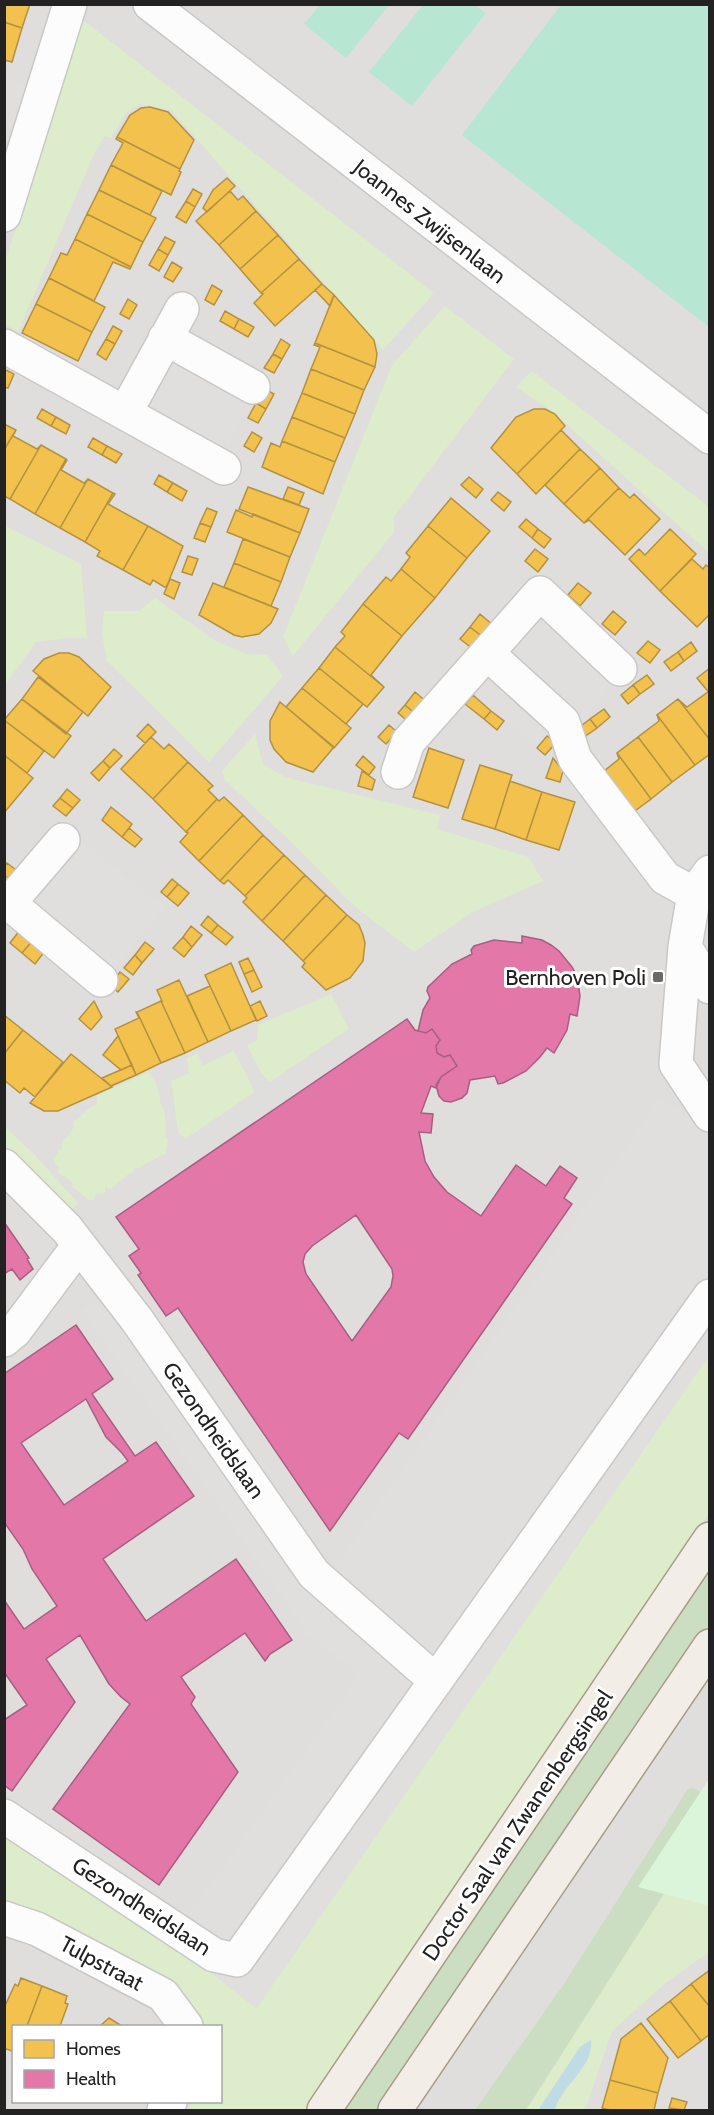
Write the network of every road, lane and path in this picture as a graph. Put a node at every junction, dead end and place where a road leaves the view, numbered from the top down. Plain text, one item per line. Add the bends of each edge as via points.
1 (70, 4) edge
2 (150, 4) edge
3 (4, 215) edge
4 (182, 309) dead end
5 (165, 338) junction
6 (4, 346) edge
7 (253, 387) dead end
8 (124, 413) junction
9 (710, 437) edge
10 (224, 468) dead end
11 (487, 652) junction
12 (620, 669) dead end
13 (398, 772) dead end
14 (63, 840) dead end
15 (702, 883) edge
16 (7, 901) edge
17 (685, 947) junction
18 (100, 980) dead end
19 (710, 987) edge
20 (710, 1115) edge
21 (4, 1166) edge
22 (79, 1245) junction
23 (710, 1296) edge
24 (4, 1340) edge
25 (710, 1539) edge
26 (710, 1646) edge
27 (436, 1681) junction
28 (4, 1816) edge
29 (4, 1918) edge
30 (185, 2025) edge
31 (324, 2110) edge
32 (395, 2110) edge

1 - 3 street
2 - 9 street, Joannes Zwijsenlaan
4 - 5 street
5 - 7 street
5 - 8 street
6 - 8 street
8 - 10 street
11 - 12 street via 540,593
11 - 13 street via 408,742
11 - 15 street via 563,722 575,759 665,878
14 - 16 street
15 - 17 street
16 - 18 street
17 - 19 street
17 - 20 street via 676,1064
21 - 22 street, Gezondheidslaan
22 - 24 street via 15,1331
22 - 27 street, Gezondheidslaan via 137,1320 314,1574
23 - 27 street, Gezondheidslaan
25 - 31 main road, Doctor Saal van Zwanenbergsingel
26 - 32 main road
27 - 28 street, Gezondheidslaan via 237,1959 214,1955
29 - 30 street, Tulpstraat via 37,1929 164,1995

